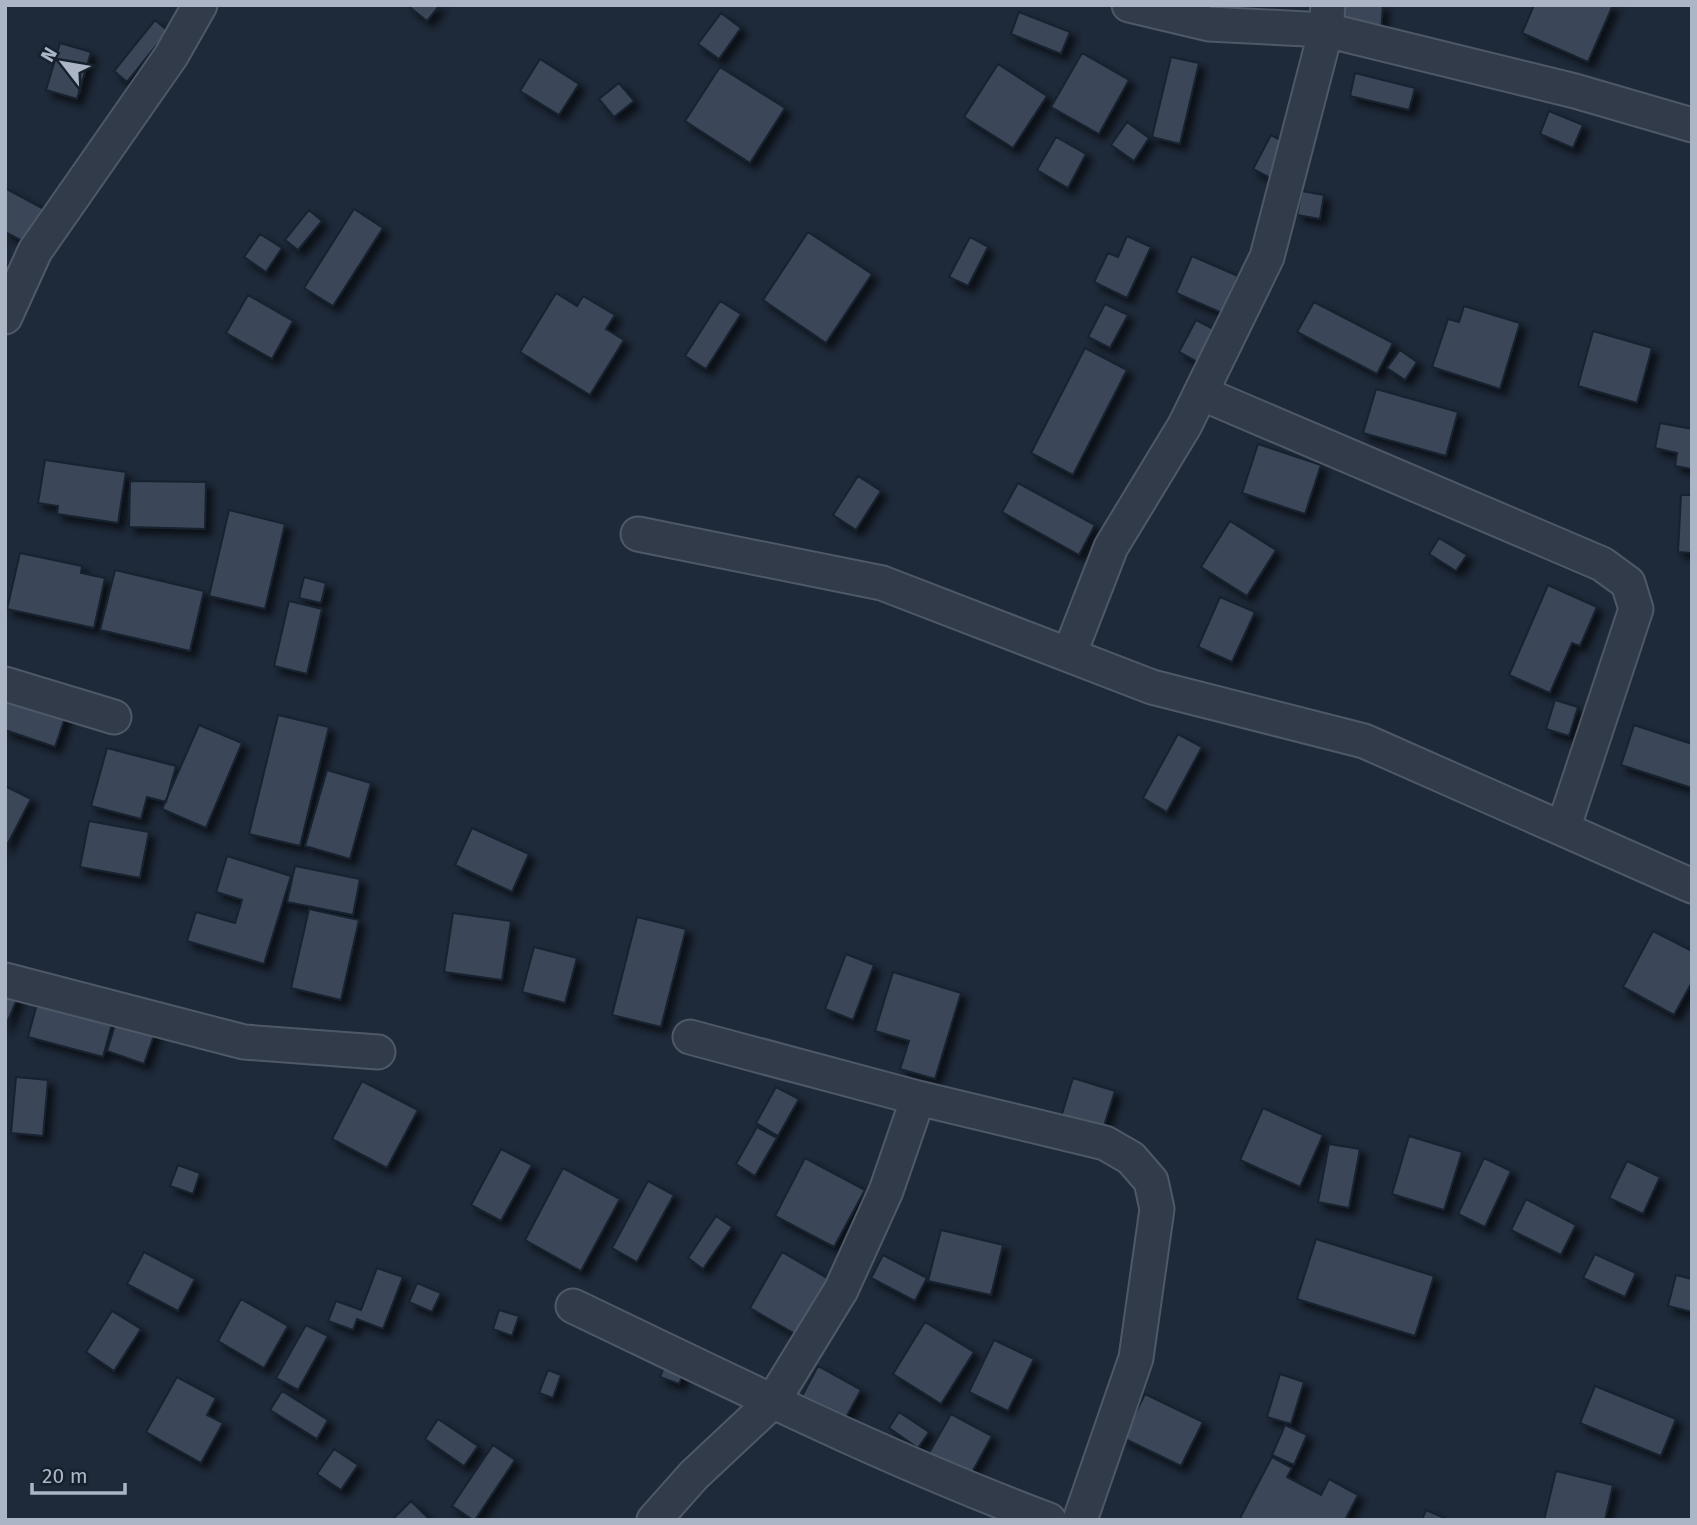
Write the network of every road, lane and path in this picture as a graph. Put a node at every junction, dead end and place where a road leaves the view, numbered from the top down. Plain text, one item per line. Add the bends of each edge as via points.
1 (200, 5) edge
2 (1129, 5) edge
3 (1327, 18) edge
4 (1692, 125) edge
5 (5, 317) edge
6 (1201, 393) junction
7 (638, 534) dead end
8 (1069, 655) junction
9 (5, 684) edge
10 (114, 717) dead end
11 (1563, 829) junction
12 (1692, 886) edge
13 (5, 980) edge
14 (690, 1037) dead end
15 (379, 1052) dead end
16 (919, 1098) junction
17 (573, 1306) dead end
18 (773, 1401) junction
19 (654, 1520) edge
20 (1049, 1520) edge
21 (1080, 1520) edge

1 - 5 street via 171,56 35,251
2 - 3 street via 1209,24
3 - 4 street
3 - 6 street via 1267,257
6 - 8 street via 1111,547
6 - 11 street via 1602,564 1628,583 1636,609
7 - 8 street via 882,583
8 - 11 street via 1152,687 1364,741
9 - 10 street
11 - 12 street
13 - 15 street via 244,1042
14 - 16 street
16 - 18 street via 886,1191 841,1290
16 - 21 street via 1105,1143 1131,1158 1151,1181 1157,1209 1136,1358
17 - 18 street
18 - 19 street via 694,1475
18 - 20 street

